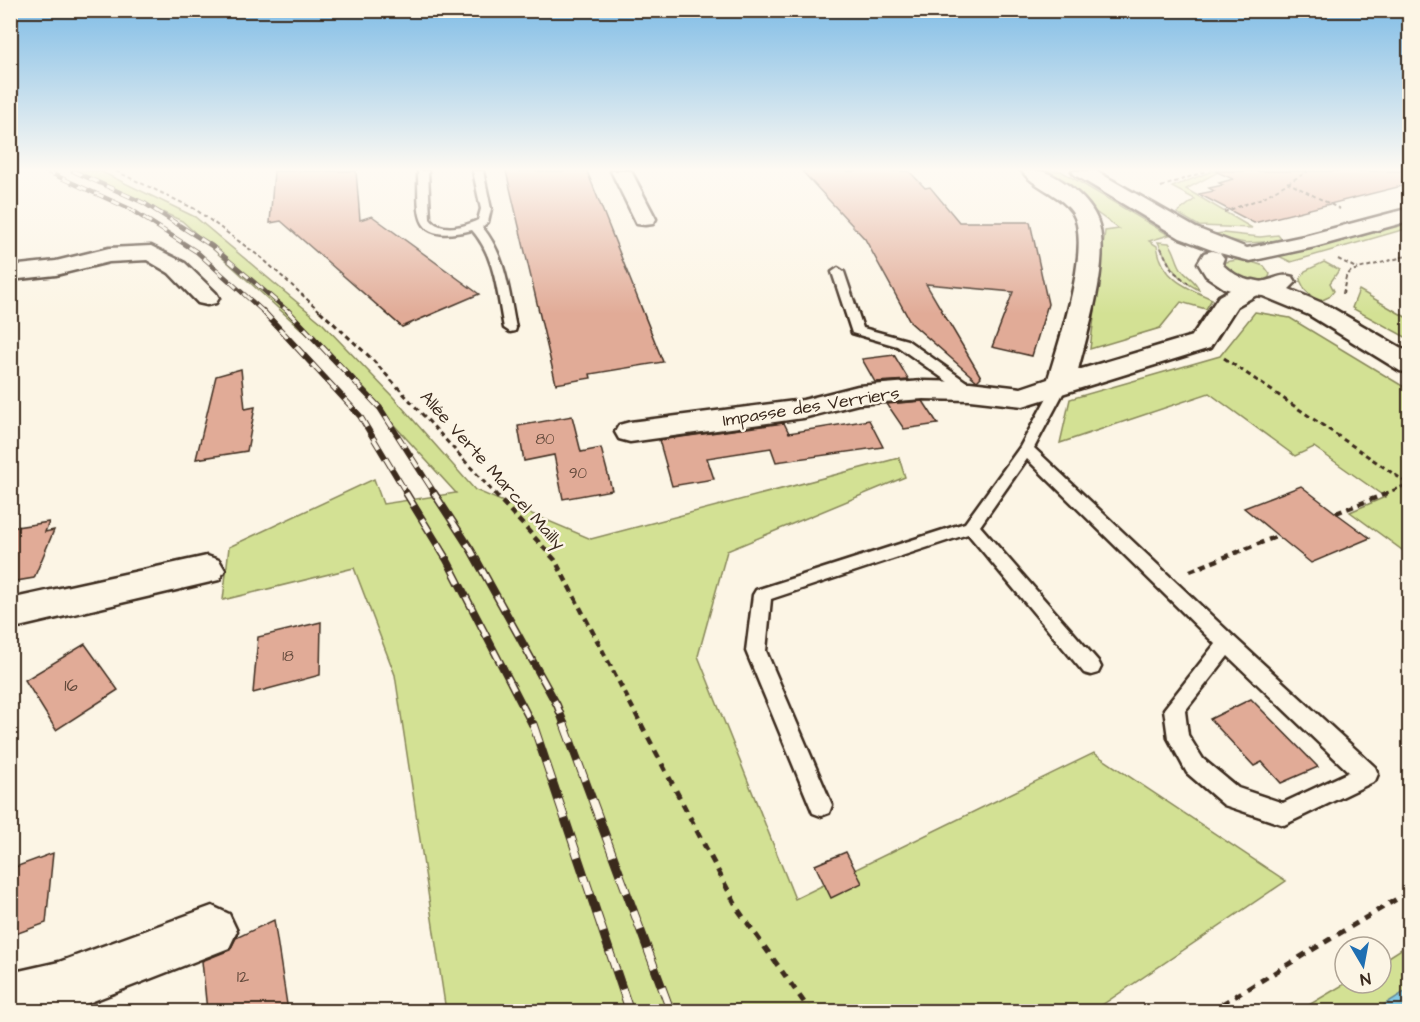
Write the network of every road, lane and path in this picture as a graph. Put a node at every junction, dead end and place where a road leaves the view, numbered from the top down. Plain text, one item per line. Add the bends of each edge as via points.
1 (208, 219) edge
2 (425, 219) edge
3 (484, 219) edge
4 (1085, 219) edge
5 (1164, 219) edge
6 (1393, 219) edge
7 (475, 226) junction
8 (1188, 233) junction
9 (1410, 233) edge
10 (1244, 253) junction
11 (1410, 255) edge
12 (1212, 258) junction
13 (838, 272) dead end
14 (10, 273) edge
15 (1272, 282) junction
16 (1228, 290) junction
17 (207, 298) dead end
18 (1318, 310) junction
19 (510, 328) dead end
20 (1201, 342) junction
21 (1410, 365) edge
22 (1061, 384) junction
23 (970, 391) junction
24 (630, 432) dead end
25 (1026, 449) junction
26 (1409, 484) edge
27 (1336, 513) dead end
28 (971, 527) junction
29 (1278, 536) dead end
30 (207, 570) dead end
31 (1180, 574) dead end
32 (10, 614) edge
33 (1227, 643) junction
34 (1091, 667) dead end
35 (821, 806) dead end
36 (1410, 891) edge
37 (212, 931) dead end
38 (10, 999) edge
39 (811, 1011) edge
40 (1209, 1011) edge

1 - 39 path, Allée Verte Marcel Mailly via 263,259 371,358 555,560 740,911
2 - 7 lane via 431,227 462,230
3 - 7 lane
4 - 22 street via 1092,251
5 - 8 street
6 - 10 street via 1307,242
7 - 19 lane via 492,250
8 - 10 street
8 - 12 street
9 - 15 street
10 - 12 street via 1226,252
10 - 15 street via 1270,261
11 - 18 path via 1351,271 1339,302
12 - 16 street via 1212,268
13 - 23 lane via 857,330 902,343
14 - 17 street via 56,268 109,255 151,253 177,268
15 - 16 street
15 - 18 street
16 - 20 street
18 - 21 street
20 - 22 street, Impasse des Verriers
20 - 26 path
22 - 23 street, Impasse des Verriers via 1023,397
22 - 25 lane
23 - 24 street, Impasse des Verriers via 858,395 803,409
25 - 28 lane
25 - 33 lane
26 - 27 path
28 - 34 lane
28 - 35 lane via 762,595 756,651
29 - 31 path
30 - 32 street
33 - 33 lane via 1244,660 1366,774 1284,814 1232,796 1195,766 1178,738 1174,709
36 - 40 path
37 - 38 street via 59,988

